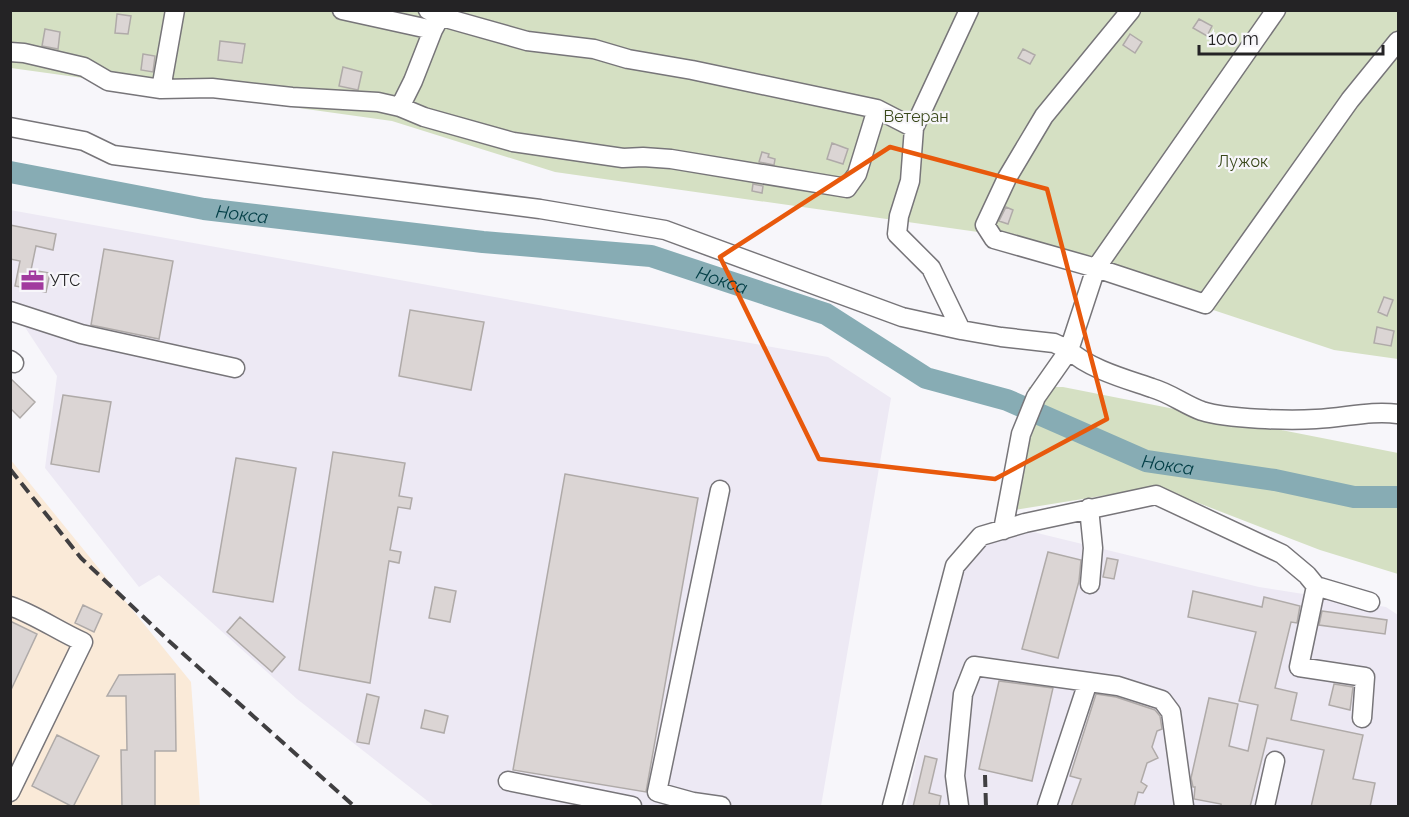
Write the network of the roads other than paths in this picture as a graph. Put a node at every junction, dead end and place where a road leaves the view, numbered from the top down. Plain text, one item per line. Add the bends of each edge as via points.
1 (175, 10) edge
2 (342, 10) edge
3 (969, 10) edge
4 (1131, 10) edge
5 (1276, 10) edge
6 (436, 17) edge
7 (1398, 41) edge
8 (10, 52) edge
9 (161, 89) junction
10 (400, 107) junction
11 (877, 109) junction
12 (10, 127) edge
13 (914, 128) junction
14 (1096, 268) junction
15 (10, 311) edge
16 (961, 330) junction
17 (1069, 350) junction
18 (235, 368) dead end
19 (1398, 414) edge
20 (720, 490) dead end
21 (1089, 508) junction
22 (1003, 530) junction
23 (1090, 584) dead end
24 (1316, 586) junction
25 (1370, 602) dead end
26 (10, 606) edge
27 (1088, 682) junction
28 (1362, 718) dead end
29 (1275, 761) dead end
30 (508, 781) dead end
31 (10, 792) edge
32 (653, 799) edge
33 (632, 807) edge
34 (721, 807) edge
35 (892, 807) edge
36 (959, 807) edge
37 (1047, 807) edge
38 (1184, 807) edge
39 (1265, 807) edge

1 - 9 street
2 - 6 street
3 - 13 street
4 - 14 street via 1044,116 1007,178 985,225 994,239
5 - 14 street
6 - 10 street
6 - 11 street via 526,41 594,49
7 - 14 street via 1350,100 1205,304
8 - 9 street via 84,67 108,81
9 - 10 street via 212,88
10 - 11 street via 513,142 623,158 671,159 848,188 857,174
11 - 13 street
12 - 16 street via 84,141 113,155 540,209 666,230 902,317
13 - 16 street via 910,181 897,234 931,268
14 - 17 street
15 - 18 street via 81,334
16 - 17 street via 1054,343
17 - 19 street via 1077,358 1202,411 1306,419
17 - 22 street via 1036,397 1021,434
20 - 32 street
21 - 22 street
21 - 23 street via 1093,548
21 - 24 street via 1155,495 1282,554
22 - 35 street via 981,536 955,566
24 - 25 street
24 - 28 street via 1299,667 1365,677
26 - 31 street via 83,642
27 - 36 street via 974,666 963,694 956,776
27 - 37 street
27 - 38 street via 1118,686 1162,700 1171,712
29 - 39 street
30 - 33 street
32 - 34 street

